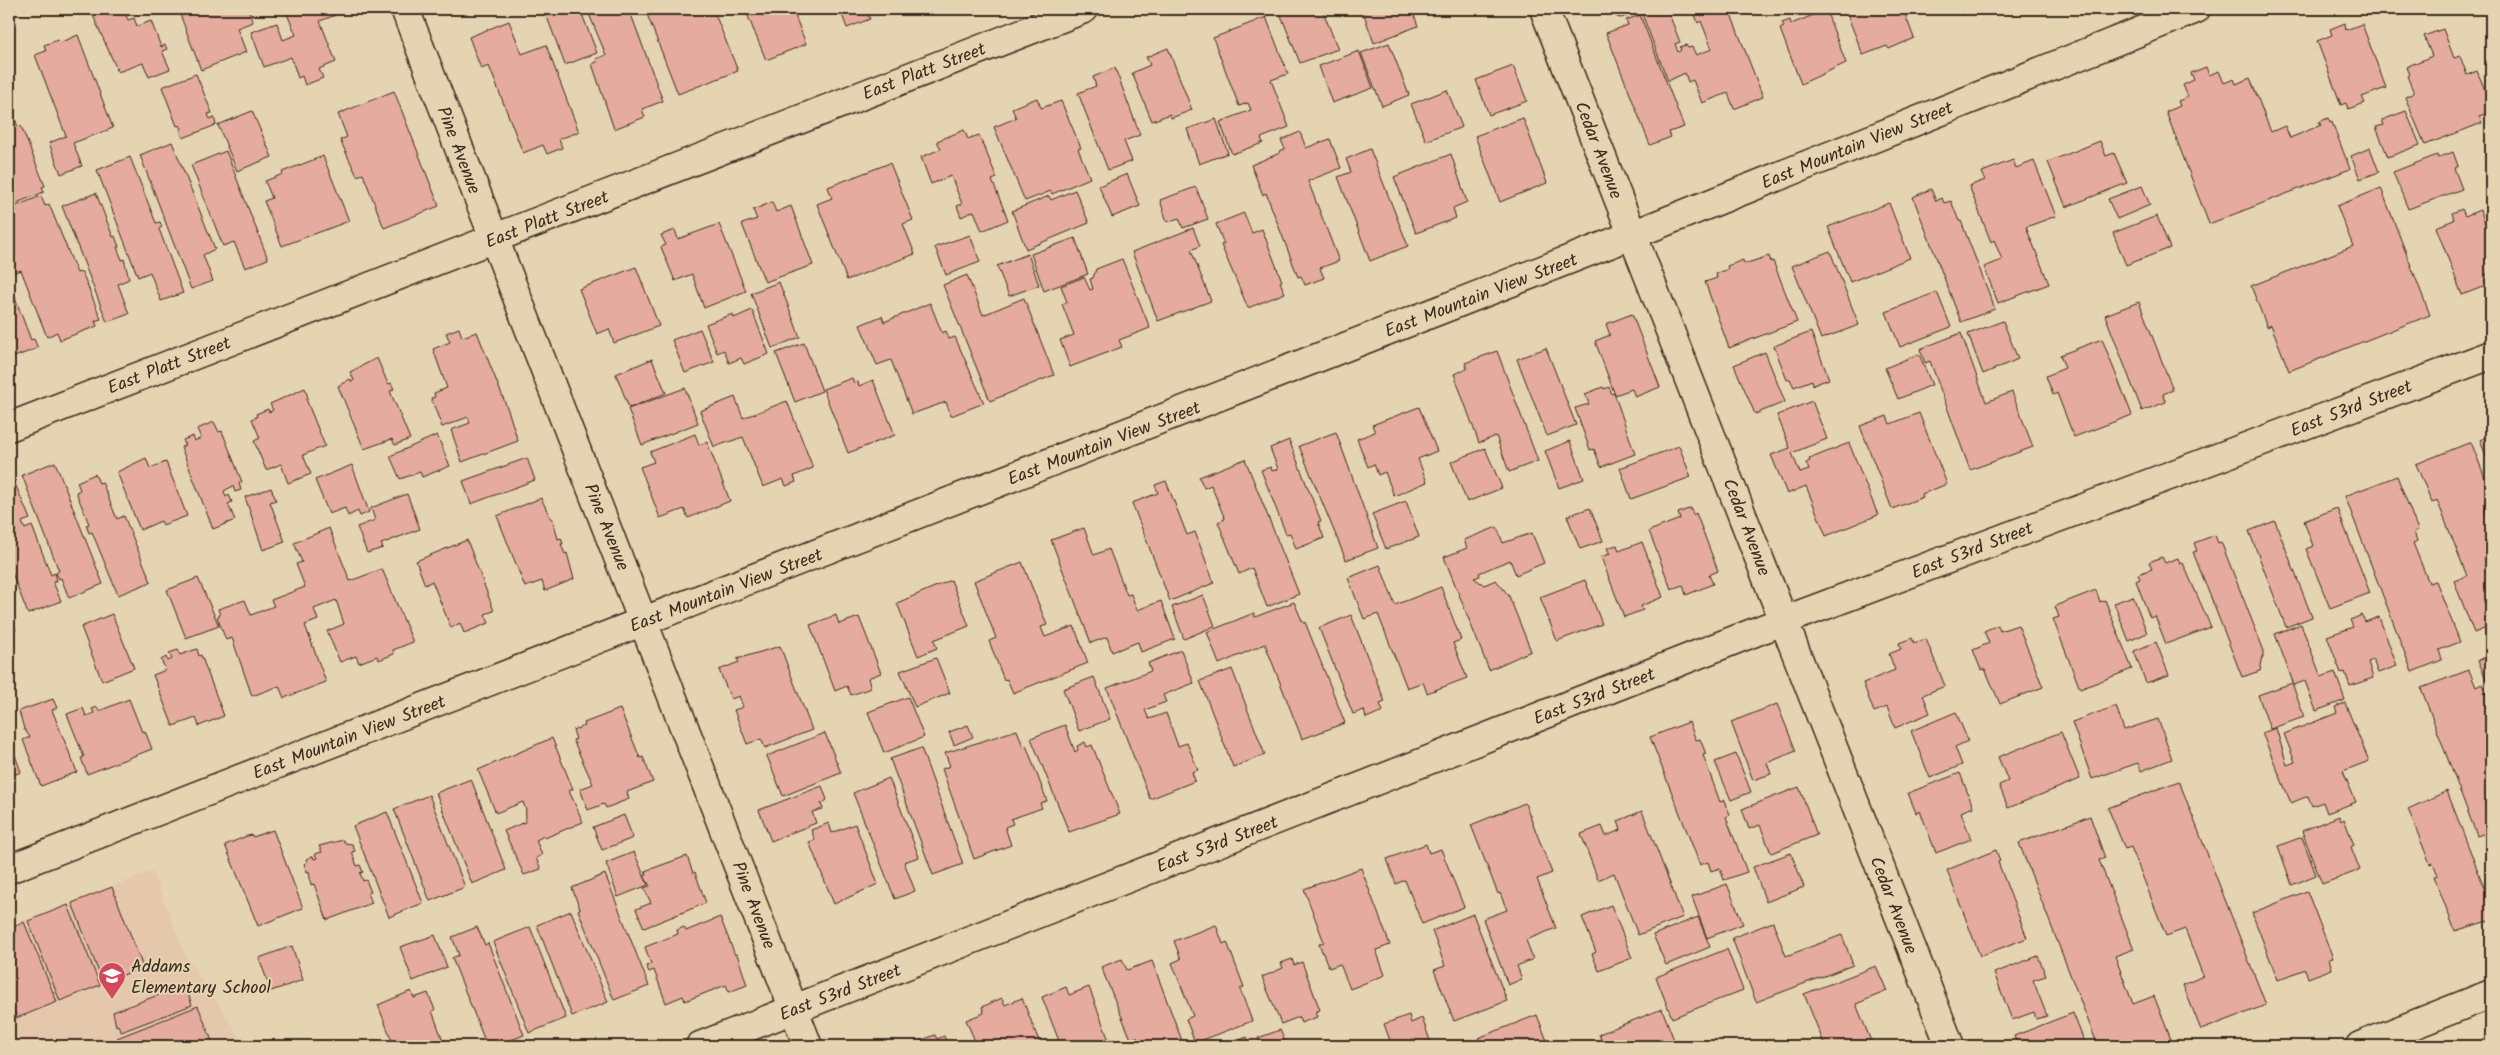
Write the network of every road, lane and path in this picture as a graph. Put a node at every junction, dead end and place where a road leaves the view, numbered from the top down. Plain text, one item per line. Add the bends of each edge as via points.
1 (405, 9) edge
2 (1084, 9) edge
3 (1544, 9) edge
4 (2196, 9) edge
5 (1632, 235) junction
6 (494, 240) junction
7 (2491, 355) edge
8 (9, 428) edge
9 (1783, 621) junction
10 (645, 622) junction
11 (9, 869) edge
12 (2491, 994) edge
13 (794, 1010) junction
14 (700, 1046) edge
15 (808, 1046) edge
16 (1950, 1046) edge
17 (2360, 1046) edge

1 - 6 street, Pine Avenue
2 - 6 street, East Platt Street
3 - 5 street, Cedar Avenue
4 - 5 street, East Mountain View Street
5 - 9 street, Cedar Avenue
5 - 10 street, East Mountain View Street
6 - 8 street, East Platt Street
6 - 10 street, Pine Avenue
7 - 9 street, East 53rd Street
9 - 13 street, East 53rd Street
9 - 16 street, Cedar Avenue
10 - 11 street, East Mountain View Street
10 - 13 street, Pine Avenue
12 - 17 street
13 - 14 street, East 53rd Street
13 - 15 street, Pine Avenue

